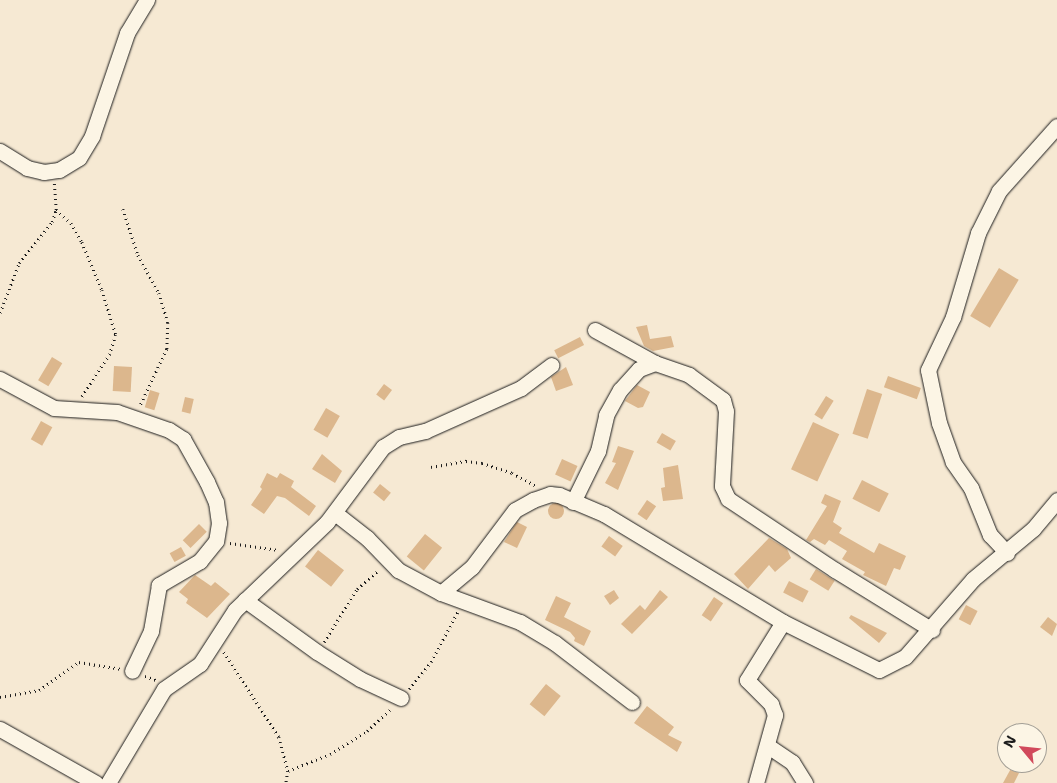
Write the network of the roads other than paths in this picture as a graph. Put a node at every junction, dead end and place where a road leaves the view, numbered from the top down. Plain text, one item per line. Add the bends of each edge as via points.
1 (147, 0) edge
2 (1057, 126) edge
3 (0, 151) edge
4 (595, 330) dead end
5 (655, 363) junction
6 (551, 365) dead end
7 (0, 379) edge
8 (1057, 500) edge
9 (573, 502) junction
10 (335, 513) junction
11 (1007, 553) junction
12 (441, 593) junction
13 (245, 600) junction
14 (783, 622) junction
15 (932, 630) junction
16 (132, 670) road end
17 (401, 698) dead end
18 (632, 702) dead end
19 (0, 729) edge
20 (768, 746) junction
21 (96, 783) edge
22 (108, 783) edge
23 (756, 783) edge
24 (805, 783) edge

1 - 3 street via 128,33 85,150 67,166 52,171 28,168
2 - 11 street via 999,191 978,233 953,317 928,370 948,449 970,488 990,535
4 - 5 street
5 - 9 street via 639,369 620,390 606,415 598,451
5 - 15 street via 689,375 723,400 726,411 722,486 728,499
6 - 10 street via 522,388 438,426 392,440 363,472
7 - 16 street via 37,402 54,408 100,410 136,417 183,439 216,502 216,541 200,561 159,585 151,631
8 - 11 street
9 - 12 street via 550,494 515,510 472,567
9 - 14 street via 626,526 670,556
10 - 12 street via 366,538 389,564
10 - 13 street
11 - 15 street via 973,579
12 - 18 street via 520,622 555,643
13 - 17 street via 317,652 360,679
13 - 22 street via 200,664 168,684
14 - 15 street via 879,670 905,658
14 - 20 street via 747,680 771,704 775,716
19 - 21 street
20 - 23 street
20 - 24 street via 792,762

